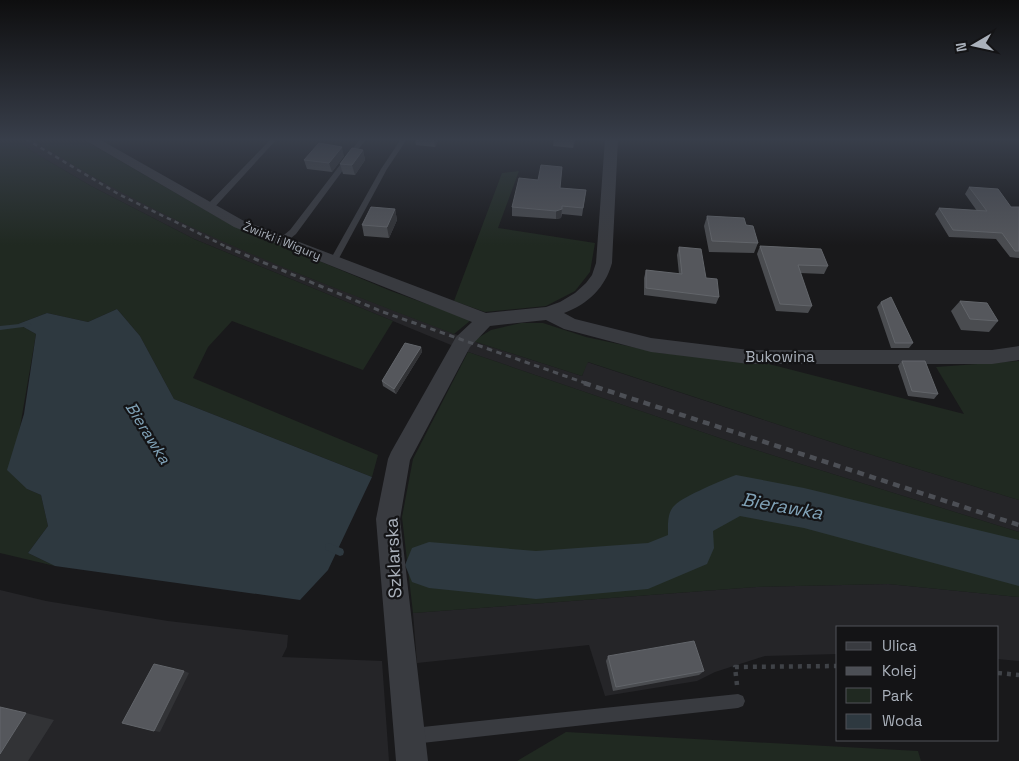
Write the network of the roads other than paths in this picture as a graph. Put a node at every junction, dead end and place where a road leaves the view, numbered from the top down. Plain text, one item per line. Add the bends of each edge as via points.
1 (152, 175) edge
2 (240, 175) edge
3 (336, 175) edge
4 (381, 175) edge
5 (610, 175) edge
6 (209, 208) junction
7 (282, 241) junction
8 (333, 262) junction
9 (548, 313) junction
10 (485, 320) junction
11 (1019, 353) edge
12 (738, 701) road end
13 (410, 736) junction
14 (412, 761) edge

1 - 6 street, Żwirki i Wigury
2 - 6 lane
3 - 7 lane via 293,232
4 - 8 lane
5 - 9 street via 604,263 600,276 581,297
6 - 7 street, Żwirki i Wigury
7 - 8 street, Żwirki i Wigury
8 - 10 street, Żwirki i Wigury
9 - 10 street
9 - 11 street, Bukowina via 570,324 651,345 749,356 992,357
10 - 13 street, Szklarska via 463,342 399,459 388,519
12 - 13 lane
13 - 14 street, Szklarska

